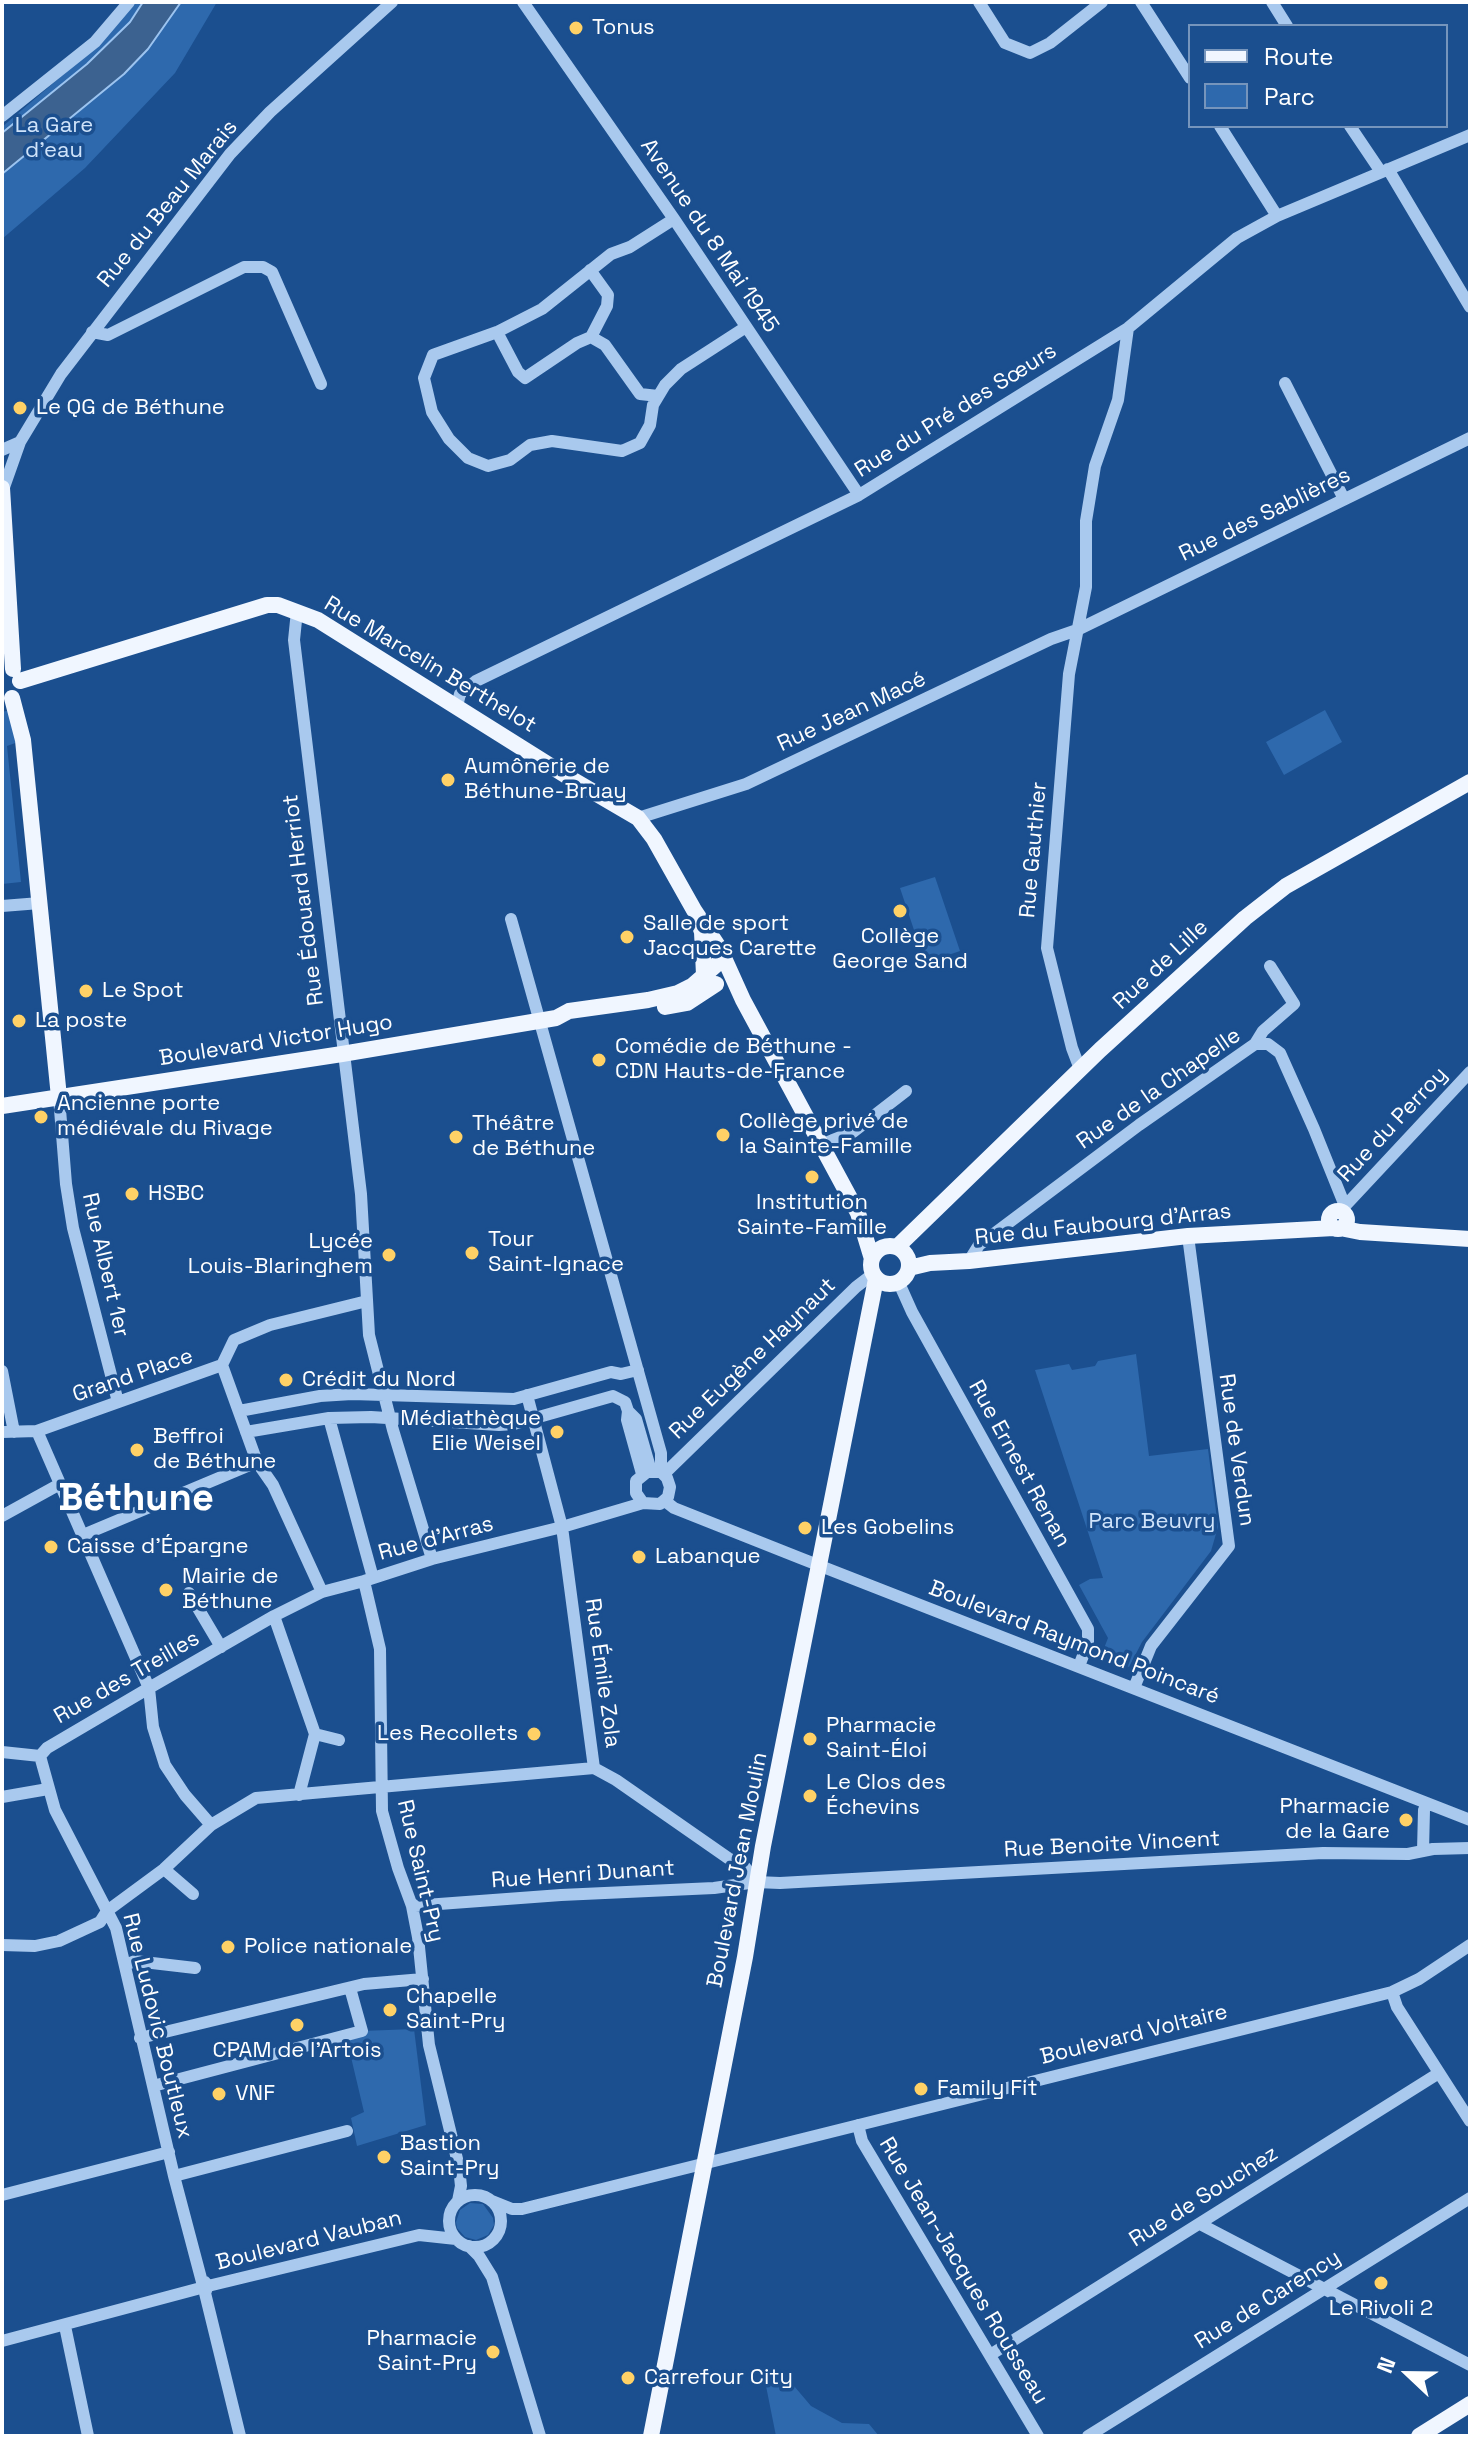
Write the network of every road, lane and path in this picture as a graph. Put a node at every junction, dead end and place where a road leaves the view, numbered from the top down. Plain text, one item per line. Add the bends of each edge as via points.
1 (129, 2) edge
2 (392, 2) edge
3 (523, 2) edge
4 (979, 2) edge
5 (1102, 2) edge
6 (1141, 2) edge
7 (1274, 3) edge
8 (1286, 24) edge
9 (1188, 75) edge
10 (2, 116) edge
11 (1221, 128) edge
12 (1352, 128) edge
13 (1470, 135) edge
14 (1384, 171) junction
15 (1277, 216) junction
16 (674, 219) junction
17 (590, 270) junction
18 (1470, 307) edge
19 (746, 327) junction
20 (1128, 328) junction
21 (92, 332) junction
22 (497, 332) junction
23 (591, 337) junction
24 (1285, 383) dead end
25 (321, 384) dead end
26 (658, 396) junction
27 (1470, 438) edge
28 (20, 442) junction
29 (2, 450) edge
30 (3, 489) edge
31 (859, 495) junction
32 (1344, 499) junction
33 (297, 611) junction
34 (1077, 630) junction
35 (12, 672) edge
36 (7, 700) edge
37 (457, 706) junction
38 (1470, 782) edge
39 (638, 818) junction
40 (40, 903) junction
41 (2, 906) edge
42 (696, 913) junction
43 (511, 919) dead end
44 (1270, 966) dead end
45 (718, 974) junction
46 (539, 1021) junction
47 (1255, 1044) junction
48 (342, 1054) junction
49 (1080, 1069) junction
50 (1470, 1072) edge
51 (906, 1091) dead end
52 (59, 1097) junction
53 (2, 1106) edge
54 (822, 1147) junction
55 (1338, 1218) junction
56 (864, 1230) junction
57 (1188, 1236) junction
58 (1470, 1239) edge
59 (903, 1255) junction
60 (969, 1261) junction
61 (873, 1271) junction
62 (896, 1284) junction
63 (367, 1301) junction
64 (869, 1312) junction
65 (222, 1365) junction
66 (638, 1370) junction
67 (2, 1371) edge
68 (385, 1395) junction
69 (527, 1395) junction
70 (485, 1400) junction
71 (118, 1402) junction
72 (239, 1411) junction
73 (329, 1418) junction
74 (533, 1418) junction
75 (391, 1420) junction
76 (483, 1425) junction
77 (37, 1431) junction
78 (8, 1432) edge
79 (246, 1432) junction
80 (257, 1462) junction
81 (654, 1473) junction
82 (60, 1484) junction
83 (665, 1501) junction
84 (643, 1503) junction
85 (2, 1516) edge
86 (562, 1527) junction
87 (83, 1535) junction
88 (432, 1559) junction
89 (820, 1565) junction
90 (369, 1580) junction
91 (322, 1592) junction
92 (189, 1593) dead end
93 (274, 1616) junction
94 (221, 1647) junction
95 (1079, 1666) junction
96 (149, 1688) junction
97 (1134, 1688) junction
98 (315, 1734) junction
99 (339, 1740) dead end
100 (2, 1752) edge
101 (40, 1756) junction
102 (594, 1768) junction
103 (381, 1787) junction
104 (48, 1789) junction
105 (299, 1795) junction
106 (4, 1797) edge
107 (1427, 1803) junction
108 (1470, 1820) edge
109 (211, 1825) junction
110 (1470, 1848) edge
111 (1423, 1851) junction
112 (164, 1869) junction
113 (756, 1882) junction
114 (193, 1894) dead end
115 (412, 1906) junction
116 (107, 1911) junction
117 (2, 1945) edge
118 (1470, 1945) edge
119 (125, 1965) junction
120 (195, 1968) dead end
121 (423, 1979) junction
122 (350, 1988) junction
123 (1392, 1992) junction
124 (140, 2038) junction
125 (1439, 2073) junction
126 (153, 2086) junction
127 (1470, 2121) edge
128 (858, 2125) junction
129 (347, 2131) dead end
130 (169, 2152) junction
131 (704, 2164) junction
132 (459, 2167) junction
133 (174, 2176) junction
134 (2, 2195) edge
135 (486, 2198) junction
136 (1470, 2198) edge
137 (458, 2201) junction
138 (522, 2209) junction
139 (450, 2212) junction
140 (1200, 2224) junction
141 (501, 2225) junction
142 (419, 2235) junction
143 (456, 2239) junction
144 (493, 2240) junction
145 (469, 2246) junction
146 (492, 2277) junction
147 (203, 2288) junction
148 (1325, 2290) junction
149 (65, 2326) junction
150 (2, 2341) edge
151 (990, 2355) junction
152 (1470, 2365) edge
153 (1470, 2404) edge
154 (1470, 2414) edge
155 (88, 2436) edge
156 (240, 2436) edge
157 (540, 2436) edge
158 (651, 2436) edge
159 (1038, 2436) edge
160 (1088, 2436) edge
161 (1419, 2436) edge
162 (1436, 2436) edge

1 - 10 street via 95,42
2 - 21 street, Rue du Beau Marais via 247,134
3 - 16 street, Avenue du 8 Mai 1945
4 - 5 street via 1005,43 1030,53
6 - 9 street
7 - 8 street
11 - 15 street
12 - 14 street
13 - 14 street, Rue du Pré des Sœurs
14 - 15 street, Rue du Pré des Sœurs
14 - 18 street
15 - 20 street, Rue du Pré des Sœurs via 1237,238
16 - 17 street
16 - 19 street, Avenue du 8 Mai 1945
17 - 22 street via 542,309
17 - 23 street via 608,295
19 - 26 street via 681,369
19 - 31 street, Avenue du 8 Mai 1945
20 - 31 street, Rue du Pré des Sœurs
20 - 34 street, Rue Gauthier via 1118,400 1095,466 1086,521 1086,587
21 - 25 street via 108,335 244,267 263,267 272,272
21 - 28 street, Rue du Beau Marais
22 - 23 street via 525,378
22 - 26 street via 433,355 424,378 432,412 449,439 468,458 488,466 510,460 530,445 552,441 622,451 640,443
23 - 26 street via 605,345 640,394
24 - 32 street
27 - 32 street, Rue des Sablières
28 - 29 street
28 - 30 street, Rue du Beau Marais
30 - 35 main road
31 - 37 street, Rue du Pré des Sœurs via 476,681 460,694
32 - 34 street, Rue des Sablières
33 - 35 main road, Rue Marcelin Berthelot via 267,605
33 - 37 main road, Rue Marcelin Berthelot
33 - 48 street, Rue Édouard Herriot via 294,640
34 - 39 street, Rue Jean Macé via 746,784
34 - 49 street, Rue Gauthier via 1047,948
35 - 36 main road via 20,687
36 - 40 main road via 23,740
37 - 39 main road, Rue Marcelin Berthelot
38 - 49 main road, Rue de Lille via 1286,886
39 - 42 main road, Rue Marcelin Berthelot
40 - 41 street
40 - 52 main road
42 - 45 main road
42 - 45 main road, Rue Marcelin Berthelot via 720,949
43 - 46 street
44 - 47 street via 1294,1004
45 - 46 main road, Boulevard Victor Hugo via 678,993
45 - 54 main road, Rue Marcelin Berthelot via 743,1000
46 - 48 main road, Boulevard Victor Hugo
46 - 66 street
47 - 55 street, Rue de la Chapelle via 1268,1044 1280,1053 1314,1128
47 - 60 street, Rue de la Chapelle via 979,1245
48 - 52 main road, Boulevard Victor Hugo
48 - 63 street, Rue Édouard Herriot via 361,1194
49 - 59 main road, Rue de Lille via 918,1228
50 - 55 street, Rue du Perroy
51 - 54 street via 853,1132
52 - 53 main road, Boulevard Victor Hugo
52 - 71 street, Rue Albert 1er via 73,1228
54 - 56 main road, Rue Marcelin Berthelot
55 - 57 main road, Rue du Faubourg d'Arras via 1302,1228
55 - 58 main road via 1360,1232
56 - 59 main road
56 - 61 main road, Rue Marcelin Berthelot
57 - 60 main road, Rue du Faubourg d'Arras
57 - 97 street, Rue de Verdun via 1229,1546 1151,1646
59 - 60 main road, Rue du Faubourg d'Arras via 930,1263
59 - 61 main road via 881,1248
59 - 62 main road, Rue de Lille via 907,1275
61 - 62 main road
61 - 64 main road, Boulevard Jean Moulin
61 - 81 street, Rue Eugène Haynaut
62 - 64 main road, Boulevard Jean Moulin
62 - 95 street, Rue Ernest Renan via 1088,1629
63 - 65 street via 270,1325 234,1340
63 - 68 street, Rue Édouard Herriot via 369,1335
64 - 89 main road, Boulevard Jean Moulin
65 - 71 street, Grand Place
65 - 72 street, Grand Place
66 - 69 street
66 - 81 street via 661,1453
67 - 78 street
68 - 70 street
68 - 72 street via 320,1396
68 - 75 street, Rue Édouard Herriot
69 - 70 street
69 - 74 street, Rue Émile Zola
70 - 76 street via 489,1413
71 - 77 street, Grand Place
72 - 79 street, Grand Place
73 - 75 street
73 - 79 street
73 - 90 street, Rue Saint-Pry
74 - 76 street
74 - 81 street via 605,1396 619,1397
74 - 86 street, Rue Émile Zola
75 - 76 street
75 - 88 street, Rue Édouard Herriot
77 - 78 street, Grand Place
77 - 82 street
79 - 80 street, Grand Place
80 - 87 street
80 - 91 street, Grand Place via 273,1485
81 - 83 street via 670,1487
81 - 84 street via 635,1487
82 - 85 street
82 - 87 street
83 - 84 street
83 - 89 street, Boulevard Raymond Poincaré
84 - 86 street, Rue d'Arras
86 - 88 street, Rue d'Arras
86 - 102 street, Rue Émile Zola
87 - 96 street
88 - 90 street, Rue d'Arras
89 - 95 street, Boulevard Raymond Poincaré
89 - 113 main road, Boulevard Jean Moulin
90 - 91 street, Rue d'Arras
90 - 103 street, Rue Saint-Pry via 380,1649
91 - 93 street, Rue des Treilles
92 - 94 street
93 - 94 street, Rue des Treilles
93 - 98 street
94 - 96 street, Rue des Treilles
95 - 97 street, Boulevard Raymond Poincaré
96 - 101 street, Rue des Treilles
96 - 109 street via 153,1727 165,1765
97 - 107 street, Boulevard Raymond Poincaré
98 - 99 street
98 - 105 street
100 - 101 street
101 - 104 street, Rue Ludovic Boutleux
102 - 103 street
102 - 113 street, Rue Émile Zola via 745,1867
103 - 105 street
103 - 115 street, Rue Saint-Pry via 388,1838
104 - 106 street
104 - 116 street, Rue Ludovic Boutleux
105 - 109 street via 256,1798
107 - 108 street, Boulevard Raymond Poincaré
107 - 111 street
109 - 112 street
110 - 111 street, Rue Benoite Vincent
111 - 113 street, Rue Benoite Vincent
112 - 114 street
112 - 116 street
113 - 115 street, Rue Henri Dunant
113 - 131 main road, Boulevard Jean Moulin
115 - 121 street, Rue Saint-Pry
116 - 117 street via 100,1922 59,1941
116 - 119 street, Rue Ludovic Boutleux
118 - 123 street, Boulevard Voltaire
119 - 120 street via 135,1961
119 - 124 street, Rue Ludovic Boutleux
121 - 122 street
121 - 132 street, Rue Saint-Pry via 429,2045
122 - 124 street
122 - 126 street via 362,2031
123 - 125 street
123 - 128 street, Boulevard Voltaire
124 - 126 street, Rue Ludovic Boutleux
125 - 127 street
125 - 140 street, Rue de Souchez
126 - 130 street, Rue Ludovic Boutleux
128 - 131 street, Boulevard Voltaire
128 - 151 street, Rue Jean-Jacques Rousseau via 862,2141
129 - 133 street
130 - 133 street, Rue Ludovic Boutleux
130 - 134 street
131 - 138 street
131 - 158 main road, Boulevard Jean Moulin
132 - 135 street, Rue Saint-Pry
132 - 137 street, Rue Saint-Pry
133 - 147 street, Rue Ludovic Boutleux
135 - 137 street
135 - 138 street
135 - 141 street via 500,2212
136 - 148 street, Rue de Carency
137 - 139 street
138 - 141 street
139 - 142 street, Boulevard Vauban via 437,2227
139 - 143 street via 449,2226
140 - 148 street
140 - 151 street, Rue de Souchez
141 - 144 street
142 - 143 street, Boulevard Vauban
142 - 147 street, Boulevard Vauban
143 - 145 street
144 - 145 street
144 - 146 street
145 - 146 street
146 - 157 street
147 - 149 street, Boulevard Vauban
147 - 156 street, Rue Ludovic Boutleux
148 - 152 street
148 - 160 street, Rue de Carency
149 - 150 street, Boulevard Vauban
149 - 155 street
151 - 159 street, Rue Jean-Jacques Rousseau
153 - 161 main road
154 - 162 main road

